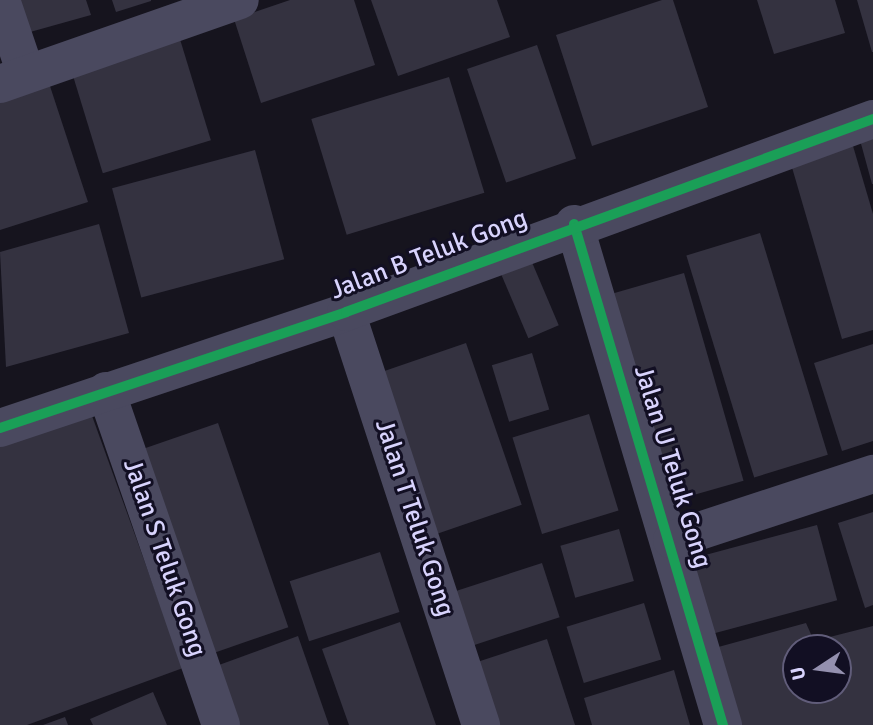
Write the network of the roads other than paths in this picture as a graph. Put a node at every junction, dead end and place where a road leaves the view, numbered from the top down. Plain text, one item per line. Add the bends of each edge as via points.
1 (1, 0) edge
2 (240, 0) edge
3 (13, 79) edge
4 (873, 119) edge
5 (574, 224) junction
6 (346, 312) junction
7 (106, 391) junction
8 (0, 428) edge
9 (873, 474) edge
10 (671, 540) junction
11 (221, 725) edge
12 (481, 725) edge
13 (723, 725) edge

1 - 3 street
2 - 3 street
4 - 5 street, Jalan B Teluk Gong
5 - 6 street, Jalan B Teluk Gong
5 - 10 street, Jalan U Teluk Gong
6 - 7 street, Jalan B Teluk Gong
6 - 12 street, Jalan T Teluk Gong
7 - 8 street, Jalan B Teluk Gong
7 - 11 street, Jalan S Teluk Gong
9 - 10 street
10 - 13 street, Jalan U Teluk Gong

